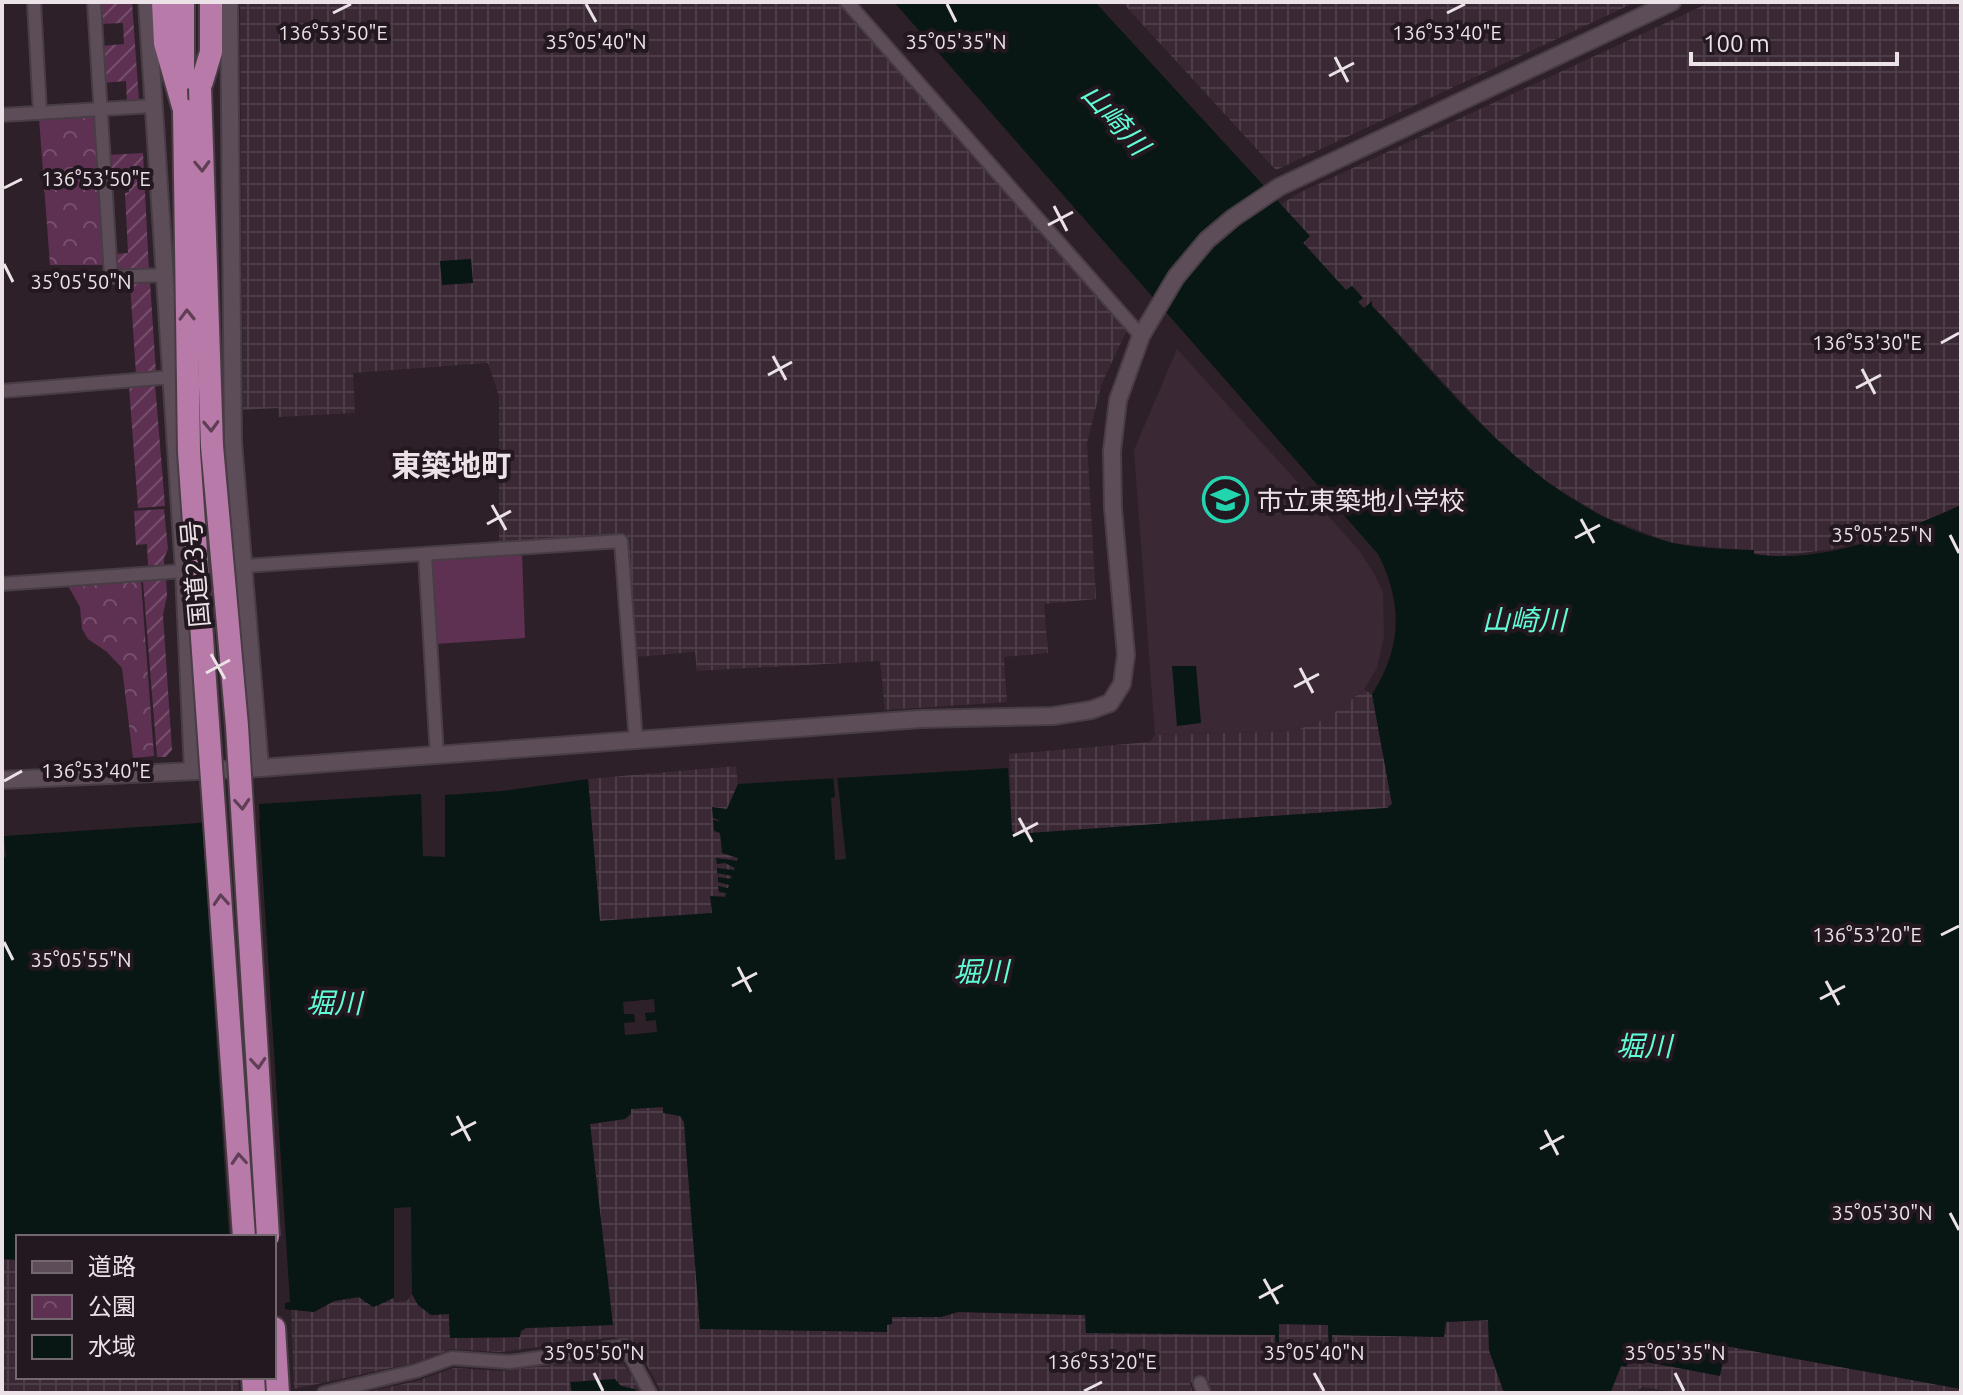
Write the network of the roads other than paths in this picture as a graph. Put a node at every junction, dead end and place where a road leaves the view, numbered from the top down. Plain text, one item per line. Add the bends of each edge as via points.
1 (34, 2) edge
2 (94, 2) edge
3 (147, 2) edge
4 (163, 2) edge
5 (183, 2) edge
6 (198, 2) edge
7 (211, 2) edge
8 (229, 2) edge
9 (847, 2) edge
10 (1672, 2) edge
11 (200, 88) junction
12 (153, 106) junction
13 (101, 109) junction
14 (184, 110) junction
15 (40, 113) junction
16 (2, 115) edge
17 (164, 275) junction
18 (1141, 336) junction
19 (172, 377) junction
20 (2, 391) edge
21 (425, 554) junction
22 (244, 570) junction
23 (185, 575) junction
24 (2, 584) edge
25 (636, 741) junction
26 (437, 755) junction
27 (260, 768) junction
28 (193, 771) junction
29 (2, 780) edge
30 (244, 1235) edge
31 (268, 1235) edge
32 (276, 1360) edge
33 (278, 1393) edge
34 (324, 1393) edge
35 (650, 1393) edge

1 - 15 street
2 - 13 street
3 - 12 street
4 - 14 highway via 165,43
5 - 14 highway, 国道23号
6 - 11 highway, 国道23号
7 - 11 highway via 211,52
8 - 22 street via 233,442
9 - 18 street
10 - 18 street via 1279,187 1207,240 1176,277
11 -> 31 highway, 国道23号, bridge via 212,446 237,726
12 - 13 street
12 - 17 street
13 - 15 street
13 - 17 street via 111,277
30 -> 14 highway, 国道23号, bridge via 189,452
15 - 16 street
17 - 19 street
18 - 25 street via 1118,400 1112,451 1126,655 1122,684 1110,703 1053,716 920,719
19 - 20 street
19 - 23 street
21 - 22 street
21 - 25 street via 621,541
21 - 26 street
22 - 23 street
22 - 27 street
23 - 24 street
23 - 28 street
25 - 26 street
26 - 27 street
27 - 28 street
28 - 29 street
32 - 33 highway
34 - 35 street via 452,1358 510,1362 625,1346

